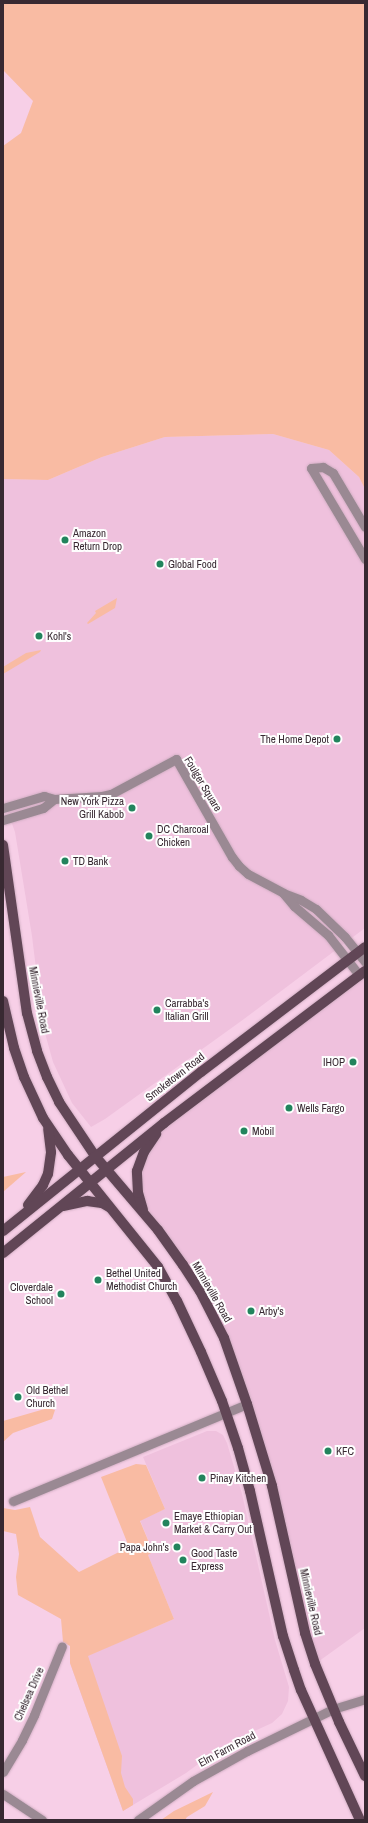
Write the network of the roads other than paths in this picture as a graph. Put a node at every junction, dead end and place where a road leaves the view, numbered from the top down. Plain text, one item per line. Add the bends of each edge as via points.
1 (365, 527) edge
2 (365, 560) edge
3 (54, 799) junction
4 (3, 808) edge
5 (3, 820) edge
6 (3, 845) edge
7 (283, 893) junction
8 (361, 949) edge
9 (347, 960) junction
10 (365, 962) edge
11 (362, 973) edge
12 (3, 1001) edge
13 (164, 1123) junction
14 (48, 1126) junction
15 (95, 1156) junction
16 (79, 1169) junction
17 (106, 1169) junction
18 (90, 1182) junction
19 (59, 1208) junction
20 (111, 1209) junction
21 (144, 1214) junction
22 (19, 1217) junction
23 (3, 1231) edge
24 (3, 1253) edge
25 (247, 1404) junction
26 (226, 1414) junction
27 (13, 1500) dead end
28 (62, 1646) dead end
29 (365, 1699) edge
30 (333, 1709) junction
31 (314, 1719) junction
32 (3, 1772) edge
33 (365, 1776) edge
34 (3, 1794) edge
35 (42, 1820) edge
36 (138, 1820) edge
37 (360, 1820) edge

1 - 2 street via 333,473 323,467 311,468
3 - 4 street, Foulger Square via 40,796
3 - 5 street, Foulger Square via 43,808
3 - 7 street, Foulger Square via 111,794 176,759 239,866 248,874
6 - 15 main road, Minnieville Road via 27,1013 35,1044 59,1102
7 - 8 street, Foulger Square via 316,909
7 - 9 street, Foulger Square via 328,935
8 - 9 main road, Smoketown Road
8 - 10 street, Foulger Square
9 - 11 street, Foulger Square
9 - 15 main road, Smoketown Road
11 - 13 main road
12 - 14 main road via 24,1077
13 - 17 main road
13 - 21 main road via 144,1152 137,1171 138,1193
14 - 16 main road
14 - 22 main road via 51,1152 48,1174 39,1191
15 - 16 main road, Smoketown Road
15 - 17 main road, Minnieville Road
16 - 18 main road
16 - 22 main road, Smoketown Road
17 - 18 main road
17 - 21 main road, Minnieville Road
18 - 19 main road
18 - 20 main road
19 - 20 main road via 87,1201 102,1203
19 - 24 main road
20 - 26 main road via 158,1267 168,1284 201,1352
21 - 25 main road, Minnieville Road via 183,1265 206,1303 224,1338
22 - 23 main road, Smoketown Road
25 - 26 street
25 - 30 main road, Minnieville Road via 272,1486 305,1633
26 - 27 street
26 - 31 main road via 250,1491 284,1636 301,1690
28 - 32 street, Chelsea Drive via 34,1715
29 - 30 street, Elm Farm Road
30 - 31 street, Elm Farm Road
30 - 33 main road, Minnieville Road
31 - 36 street, Elm Farm Road via 222,1764
31 - 37 main road
34 - 35 street

